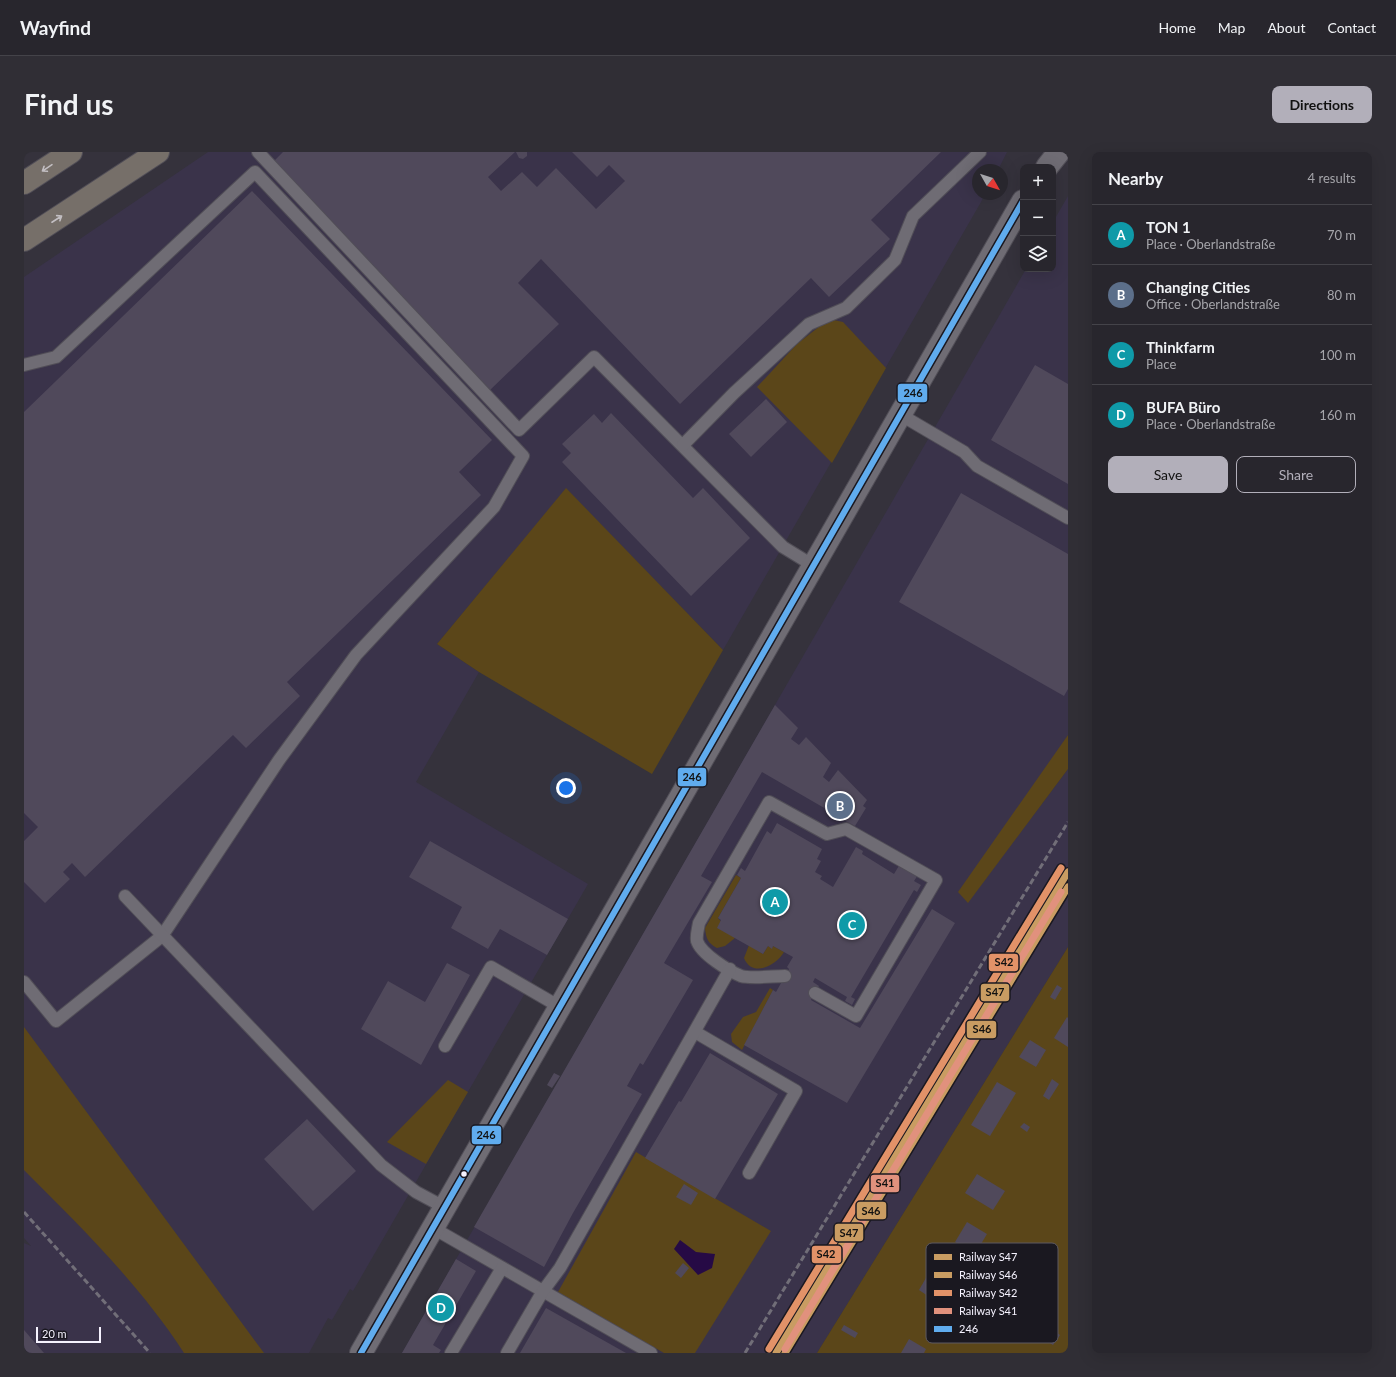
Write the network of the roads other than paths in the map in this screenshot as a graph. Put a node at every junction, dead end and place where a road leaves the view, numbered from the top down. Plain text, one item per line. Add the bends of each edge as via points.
1 (70, 152) edge
2 (158, 152) edge
3 (258, 152) edge
4 (980, 152) edge
5 (1042, 152) edge
6 (1059, 152) edge
7 (1038, 164) edge
8 (1049, 164) edge
9 (24, 183) edge
10 (1020, 206) edge
11 (24, 240) edge
12 (24, 365) edge
13 (901, 415) junction
14 (683, 445) junction
15 (1068, 518) edge
16 (814, 566) junction
17 (125, 896) dead end
18 (162, 936) junction
19 (730, 969) junction
20 (785, 976) dead end
21 (24, 982) edge
22 (815, 993) dead end
23 (560, 1007) junction
24 (695, 1032) junction
25 (445, 1046) dead end
26 (749, 1173) dead end
27 (444, 1208) junction
28 (433, 1228) junction
29 (502, 1268) junction
30 (543, 1291) junction
31 (361, 1353) edge
32 (452, 1353) edge
33 (507, 1353) edge
34 (651, 1353) edge

1 -> 9 highway
11 -> 2 highway
3 - 14 lane via 519,430 594,357
4 - 14 lane via 912,216 895,260 857,298 846,308 809,324 734,393
5 - 7 street
6 - 8 street
10 - 13 street
12 - 18 lane via 56,357 255,172 523,456 494,507 356,655 279,760
13 - 15 lane via 964,452 977,466
13 - 16 street
14 - 16 lane via 783,547
16 - 23 street
17 - 18 lane
18 - 21 lane via 56,1021
18 - 27 lane via 381,1165 416,1192
19 - 20 lane via 742,976
19 - 22 lane via 703,951 696,933 699,923 769,802 827,834 846,829 936,880 856,1016
19 - 24 lane
23 - 25 lane via 490,967
23 - 27 street
24 - 26 lane via 796,1091
24 - 30 lane via 560,1268
27 - 28 street
28 - 29 lane
28 - 31 street
29 - 30 lane
29 - 32 lane
30 - 33 lane
30 - 34 lane

